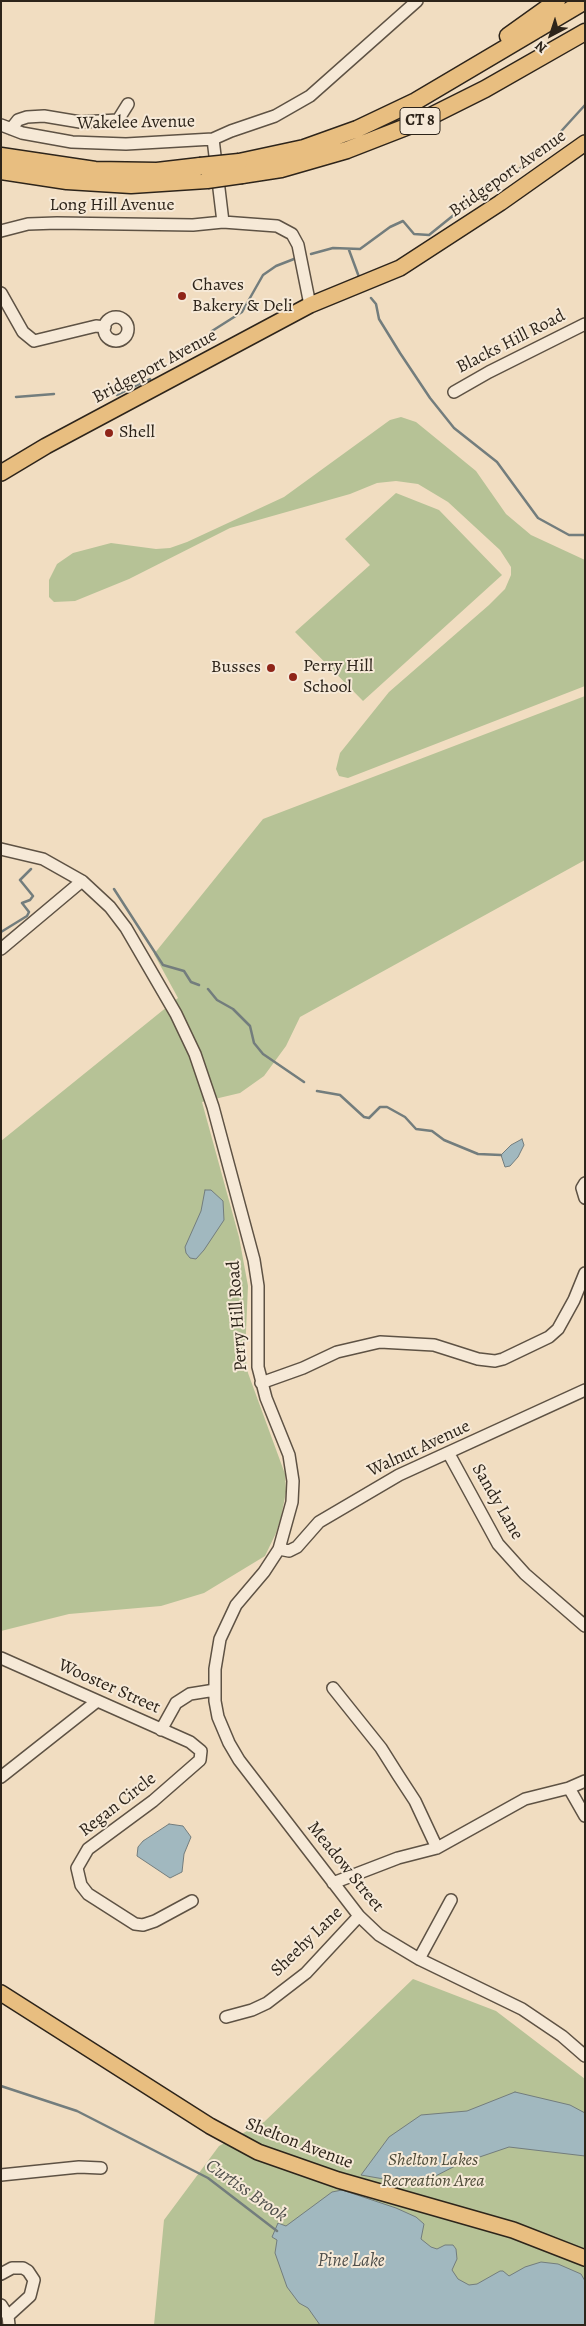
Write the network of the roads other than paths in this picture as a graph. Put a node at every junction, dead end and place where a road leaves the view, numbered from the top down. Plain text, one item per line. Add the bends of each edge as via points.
1 (417, 1) edge
2 (557, 1) edge
3 (585, 1) edge
4 (585, 32) edge
5 (416, 101) junction
6 (128, 104) dead end
7 (6, 127) edge
8 (214, 140) junction
9 (585, 143) edge
10 (1, 156) edge
11 (240, 168) junction
12 (1, 170) edge
13 (204, 173) junction
14 (223, 222) junction
15 (1, 231) edge
16 (1, 293) edge
17 (310, 305) junction
18 (585, 324) edge
19 (104, 327) dead end
20 (454, 392) dead end
21 (1, 473) edge
22 (1, 848) edge
23 (82, 881) junction
24 (3, 948) edge
25 (585, 1183) edge
26 (585, 1198) edge
27 (585, 1273) edge
28 (261, 1384) junction
29 (585, 1390) edge
30 (449, 1454) junction
31 (279, 1549) junction
32 (585, 1626) edge
33 (1, 1658) edge
34 (333, 1688) dead end
35 (215, 1690) junction
36 (96, 1702) junction
37 (161, 1730) junction
38 (201, 1751) joint
39 (1, 1777) edge
40 (585, 1781) edge
41 (569, 1788) junction
42 (585, 1816) edge
43 (437, 1848) junction
44 (333, 1883) junction
45 (451, 1900) dead end
46 (192, 1901) dead end
47 (359, 1916) junction
48 (419, 1959) junction
49 (1, 1993) edge
50 (226, 2017) dead end
51 (585, 2056) edge
52 (101, 2168) dead end
53 (1, 2175) edge
54 (585, 2258) edge
55 (1, 2274) edge
56 (1, 2305) edge
57 (8, 2320) edge

1 - 8 street via 310,96 276,116
2 - 5 highway
3 - 5 highway, CT 8
4 - 11 highway, CT 8 via 419,122 347,150 282,168
5 - 11 highway, CT 8 via 357,129
6 - 7 street via 118,120 80,122 44,116 27,117
7 - 8 street, Wakelee Avenue via 72,142 126,144
8 - 14 street
9 - 17 main road, Bridgeport Avenue via 486,213 400,268
10 - 13 highway, CT 8 via 94,170
11 - 13 highway, CT 8, bridge
12 - 13 highway, CT 8 via 68,182 131,185
14 - 15 street, Long Hill Avenue via 193,225 28,224
14 - 17 street, Long Hill Avenue via 269,224 292,234 298,245
16 - 19 street via 23,332 34,341 96,326
17 - 21 main road, Bridgeport Avenue
18 - 20 street, Blacks Hill Road
22 - 23 street, Perry Hill Road via 43,859
23 - 24 street
23 - 28 street, Perry Hill Road via 110,907 126,928 176,1014 199,1066 254,1260 258,1286 256,1352
25 - 26 street via 582,1188
27 - 28 street via 558,1330 503,1359 478,1359 434,1345 380,1342 337,1352
28 - 31 street, Perry Hill Road via 286,1442 292,1472 290,1514
29 - 30 street, Walnut Avenue
30 - 31 street, Walnut Avenue via 399,1475 344,1506 319,1522 293,1549
30 - 32 street, Sandy Lane via 498,1544 525,1574
31 - 35 street, Perry Hill Road via 236,1605 224,1630 216,1657
33 - 36 street, Wooster Street
34 - 43 street via 381,1748 415,1801
35 - 37 street via 190,1694 176,1703
35 - 44 street, Meadow Street via 218,1717 239,1760
36 - 37 street, Wooster Street
36 - 39 street
37 - 38 street, Wooster Street via 190,1742
38 - 46 street, Regan Circle via 200,1760 153,1801 88,1849 77,1868 81,1885 88,1894 135,1924 155,1921
40 - 41 street
41 - 42 street
41 - 43 street via 525,1799
43 - 44 street via 398,1858
44 - 47 street, Meadow Street
45 - 48 street
47 - 48 street, Meadow Street via 379,1935
47 - 50 street, Sheehy Lane via 306,1973 267,2003
48 - 51 street, Meadow Street via 522,2008
49 - 54 main road, Shelton Avenue via 192,2115 258,2152 338,2180 513,2230
52 - 53 street via 79,2167
55 - 57 street via 12,2268 23,2268 34,2280 30,2296
56 - 57 street

